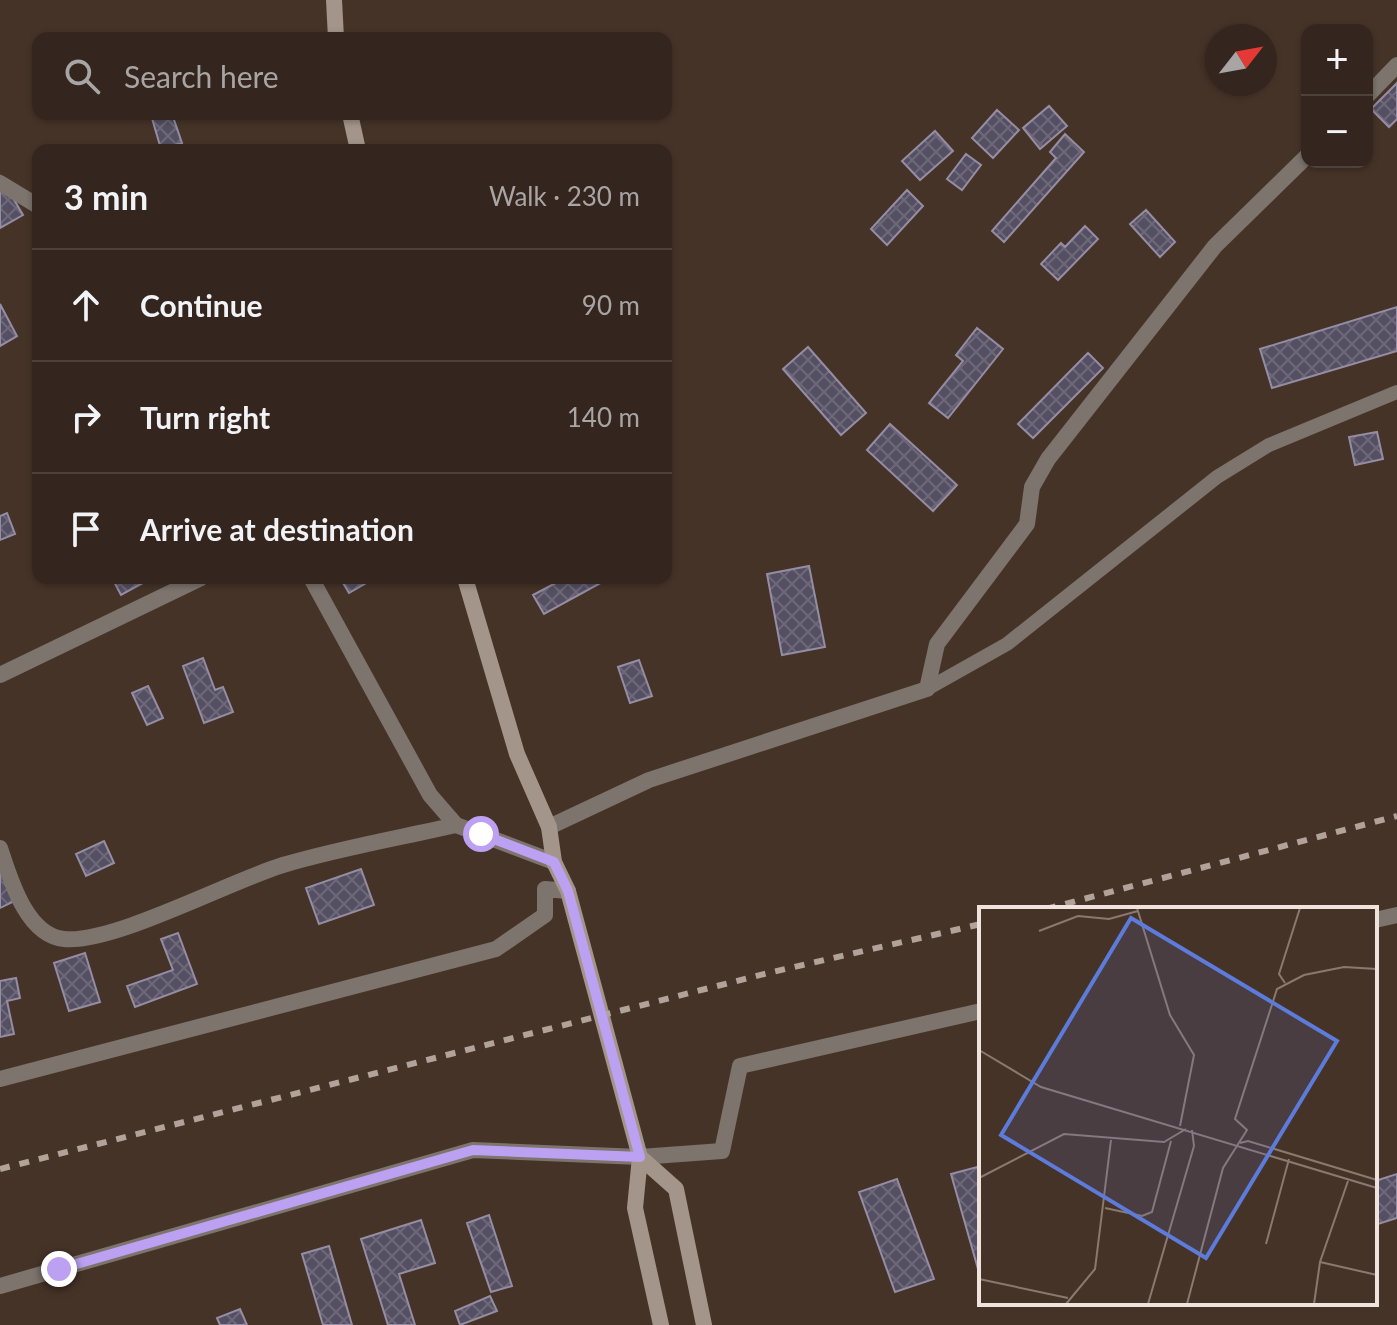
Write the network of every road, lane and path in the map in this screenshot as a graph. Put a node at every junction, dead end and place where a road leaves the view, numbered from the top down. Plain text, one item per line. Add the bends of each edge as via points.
1 (334, 0) edge
2 (336, 32) edge
3 (1397, 65) edge
4 (1373, 90) edge
5 (351, 120) edge
6 (357, 144) edge
7 (1301, 162) edge
8 (0, 183) edge
9 (32, 202) edge
10 (1397, 392) edge
11 (189, 584) edge
12 (314, 584) edge
13 (467, 584) edge
14 (0, 675) edge
15 (927, 689) junction
16 (456, 825) junction
17 (549, 827) junction
18 (0, 848) edge
19 (554, 862) junction
20 (568, 891) junction
21 (1397, 915) edge
22 (1377, 920) edge
23 (979, 1011) edge
24 (0, 1079) edge
25 (640, 1157) junction
26 (0, 1286) edge
27 (661, 1325) edge
28 (704, 1325) edge

1 - 2 street
3 - 4 street
5 - 6 street
7 - 15 street via 1215,246 1048,459 1032,487 1027,524 937,644
8 - 9 street
10 - 15 lane via 1269,445 1217,477 1007,644
11 - 14 street
12 - 16 street via 430,795
13 - 17 street via 517,754
15 - 17 street via 649,780
16 - 18 street via 283,865 106,934 62,939 37,924 19,901
16 - 19 street
17 - 19 street
19 - 20 street
20 - 24 street via 545,889 545,915 496,949
20 - 25 street
21 - 22 street
23 - 25 street via 740,1066 722,1151
25 - 26 street via 473,1150
25 - 27 street via 635,1208
25 - 28 street via 676,1189

